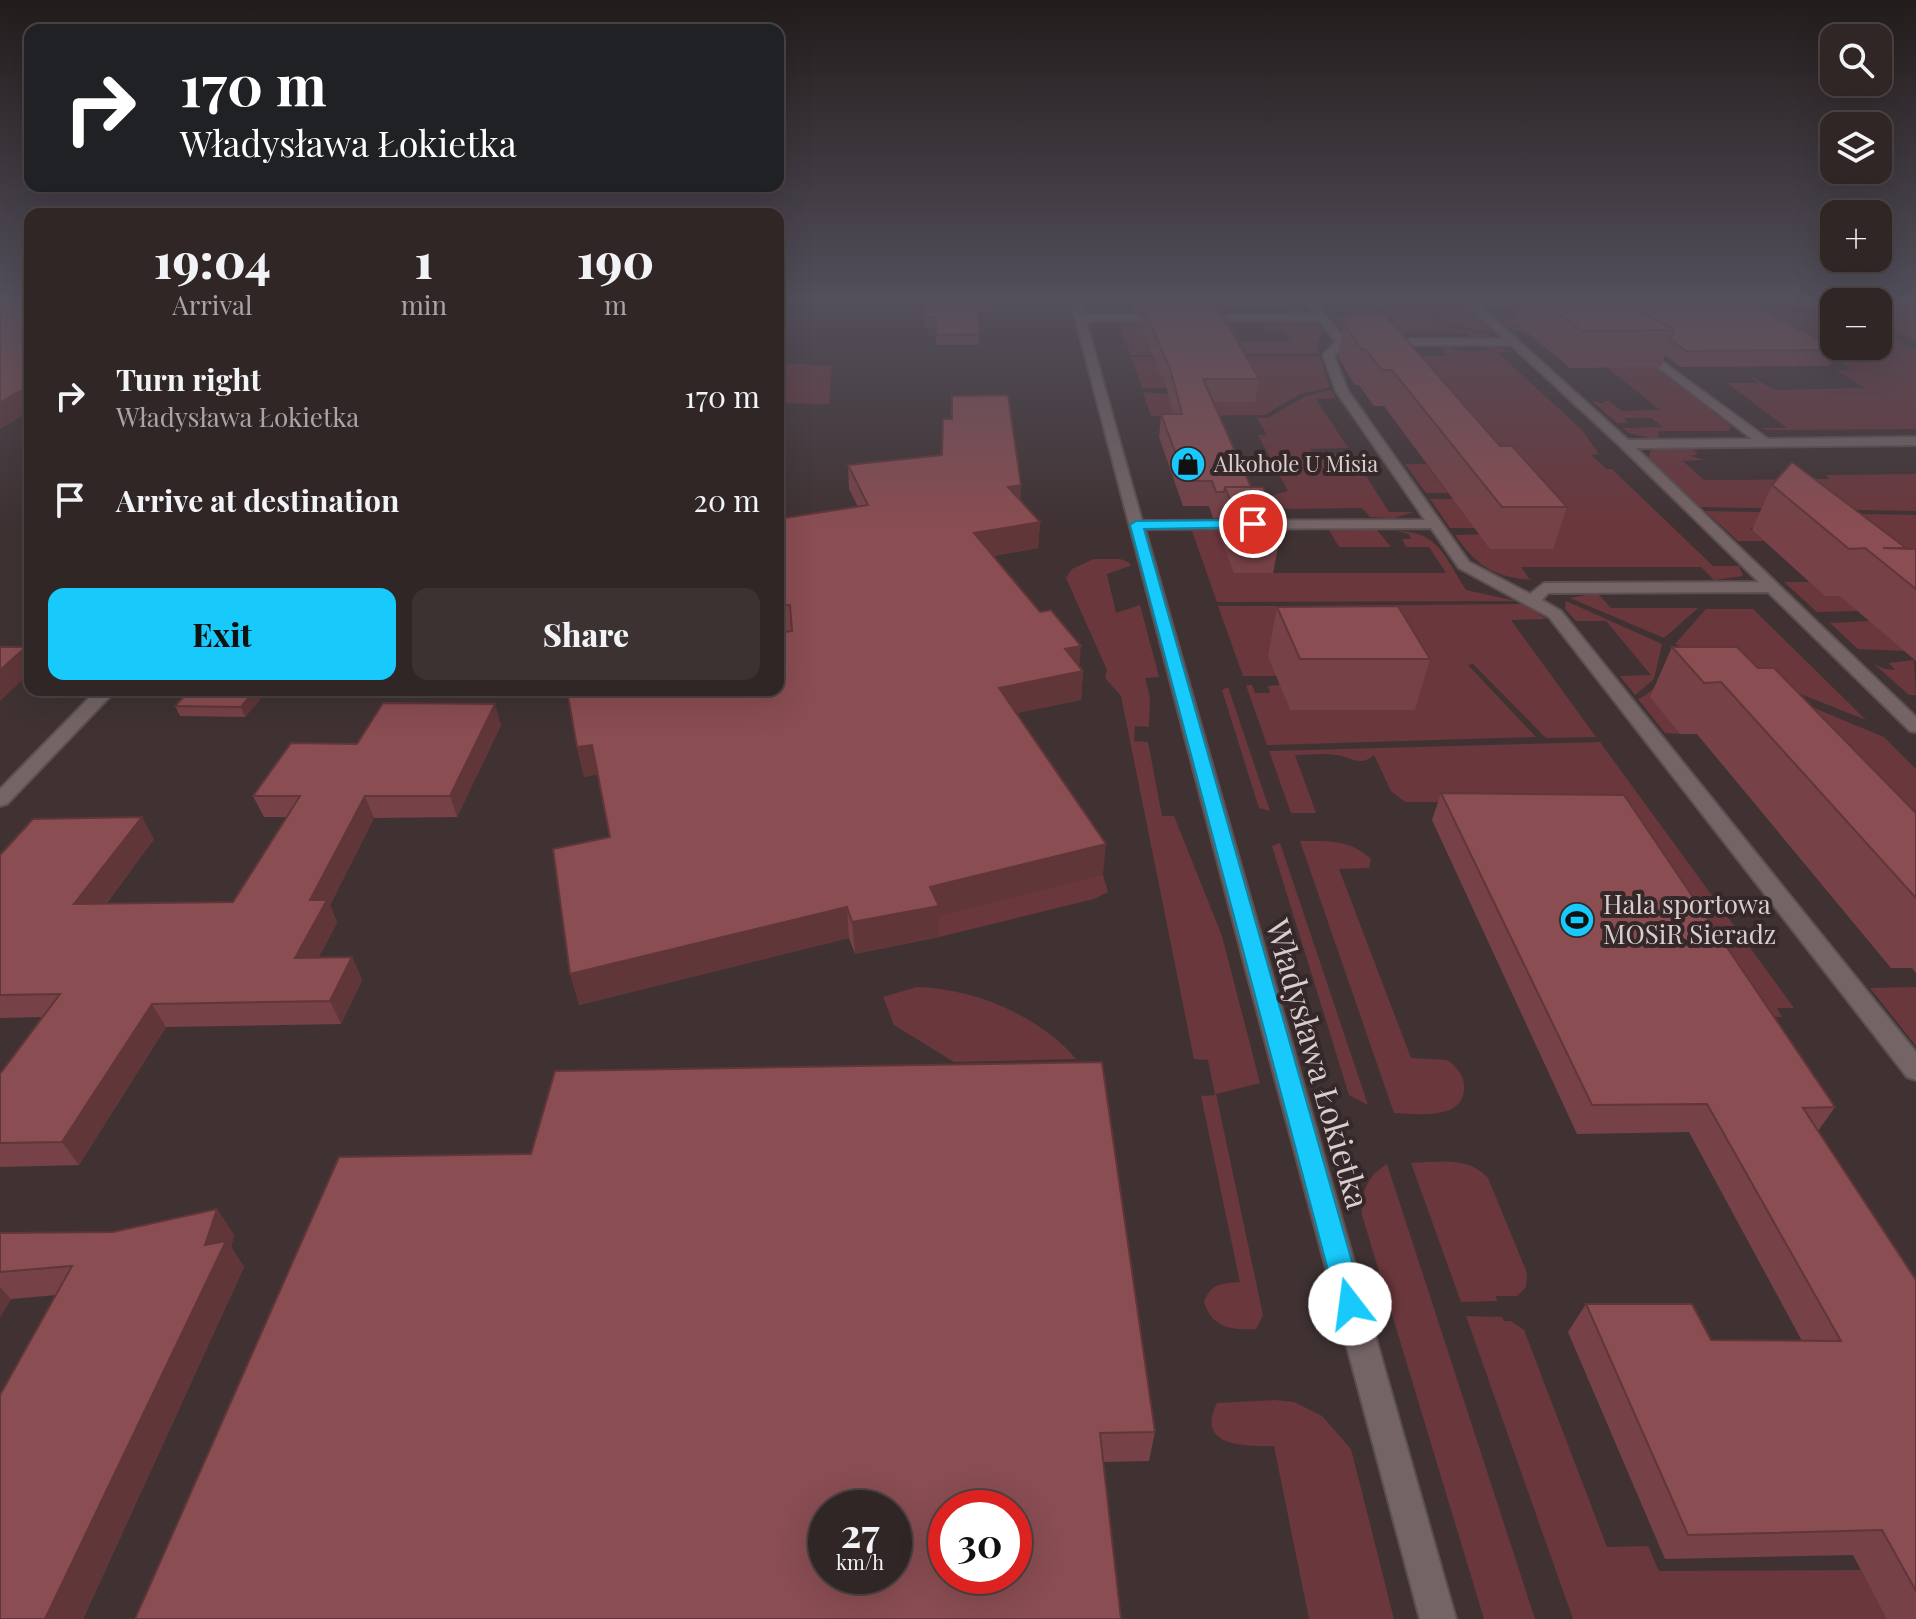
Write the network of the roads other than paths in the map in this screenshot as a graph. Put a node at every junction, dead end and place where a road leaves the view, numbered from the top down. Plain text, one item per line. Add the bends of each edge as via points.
1 (1096, 374) edge
2 (1335, 374) edge
3 (1548, 374) edge
4 (1674, 374) edge
5 (1916, 441) edge
6 (1764, 442) junction
7 (1625, 444) junction
8 (1434, 524) junction
9 (1136, 525) junction
10 (1770, 587) junction
11 (1532, 602) junction
12 (101, 696) edge
13 (1916, 727) edge
14 (0, 800) edge
15 (1916, 1070) edge
16 (1438, 1619) edge

1 - 9 street, Władysława Łokietka
2 - 8 street
3 - 7 street
4 - 6 street
5 - 6 street
6 - 7 street
7 - 10 street
8 - 9 street
8 - 11 street via 1464,565
9 - 16 street, Władysława Łokietka
10 - 11 street via 1544,588
10 - 13 street
11 - 15 street via 1555,614
12 - 14 street

